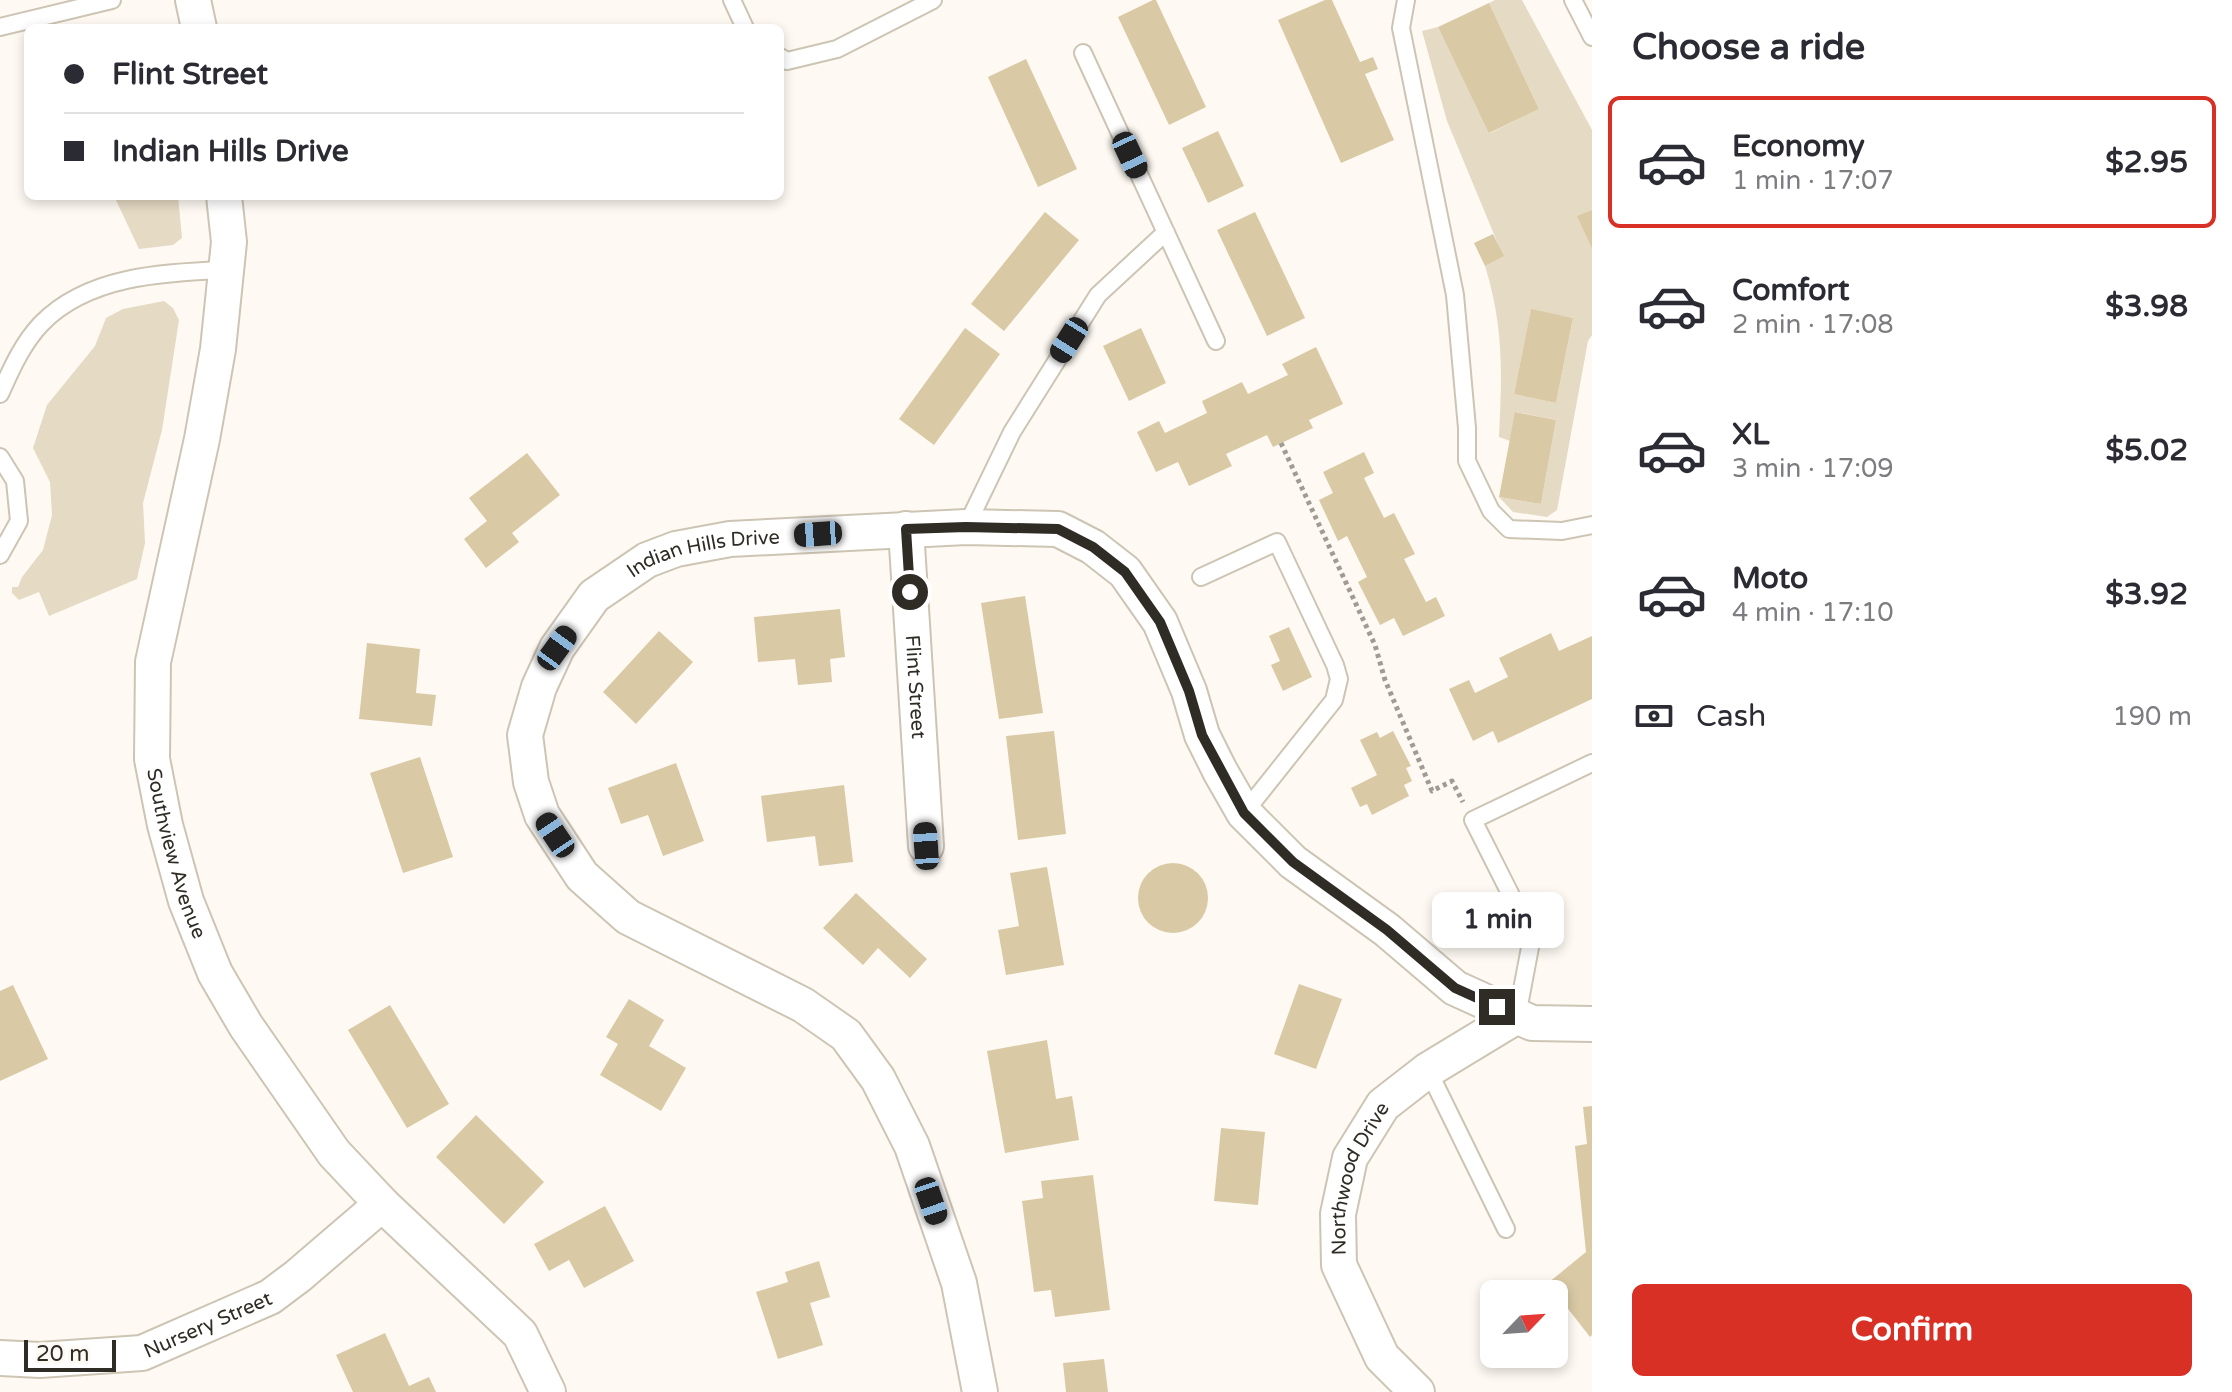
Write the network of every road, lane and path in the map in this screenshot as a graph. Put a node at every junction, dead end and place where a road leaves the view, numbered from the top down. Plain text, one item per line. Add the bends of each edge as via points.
1 (112, 0) edge
2 (193, 0) edge
3 (732, 0) edge
4 (933, 0) edge
5 (1406, 0) edge
6 (1573, 0) edge
7 (198, 24) edge
8 (743, 24) edge
9 (0, 27) edge
10 (1592, 37) edge
11 (1083, 53) dead end
12 (784, 59) edge
13 (224, 200) edge
14 (1166, 232) junction
15 (227, 270) junction
16 (1216, 341) dead end
17 (0, 394) edge
18 (1281, 443) dead end
19 (0, 457) edge
20 (1592, 525) edge
21 (966, 527) junction
22 (906, 529) junction
23 (0, 555) edge
24 (1201, 577) dead end
25 (1592, 763) edge
26 (1244, 813) junction
27 (1473, 820) junction
28 (926, 846) dead end
29 (1517, 1016) junction
30 (1592, 1024) edge
31 (1428, 1070) junction
32 (382, 1204) junction
33 (1506, 1229) dead end
34 (0, 1358) edge
35 (548, 1392) edge
36 (980, 1392) edge
37 (1417, 1392) edge

1 - 9 lane
2 - 7 street
3 - 8 lane
4 - 12 lane via 837,49
5 - 20 lane via 1401,28 1455,295 1467,461 1491,511 1509,529 1562,531
6 - 10 lane
11 - 14 lane
13 - 15 street, Southview Avenue
14 - 16 lane
14 - 21 lane via 1098,295 1012,432
15 - 17 lane via 174,272 75,298 40,325 16,358
15 - 32 street, Southview Avenue via 202,439 153,662 152,759 186,901 215,973 334,1153
18 - 27 path via 1375,645 1432,791 1452,781
19 - 23 lane via 15,481 19,521
21 - 22 street, Indian Hills Drive
21 - 26 street, Indian Hills Drive via 1058,529 1125,572 1160,622 1202,735
22 - 28 street, Flint Street
22 - 36 street, Indian Hills Drive via 730,539 647,560 594,596 557,648 525,735 542,815 582,876 628,917 803,1005 846,1035 878,1079 912,1146 959,1283
24 - 26 lane via 1277,542 1339,679 1334,700
25 - 27 lane
26 - 29 street, Indian Hills Drive via 1293,862 1387,930 1455,988
27 - 29 lane via 1532,937
29 - 30 street, Indian Hills Drive via 1532,1023
29 - 31 street, Northwood Drive
31 - 33 lane
31 - 37 street, Northwood Drive via 1383,1105 1350,1158 1338,1214 1339,1265 1382,1357
32 - 34 street, Nursery Street via 270,1297 142,1353
32 - 35 street, Southview Avenue via 520,1334

